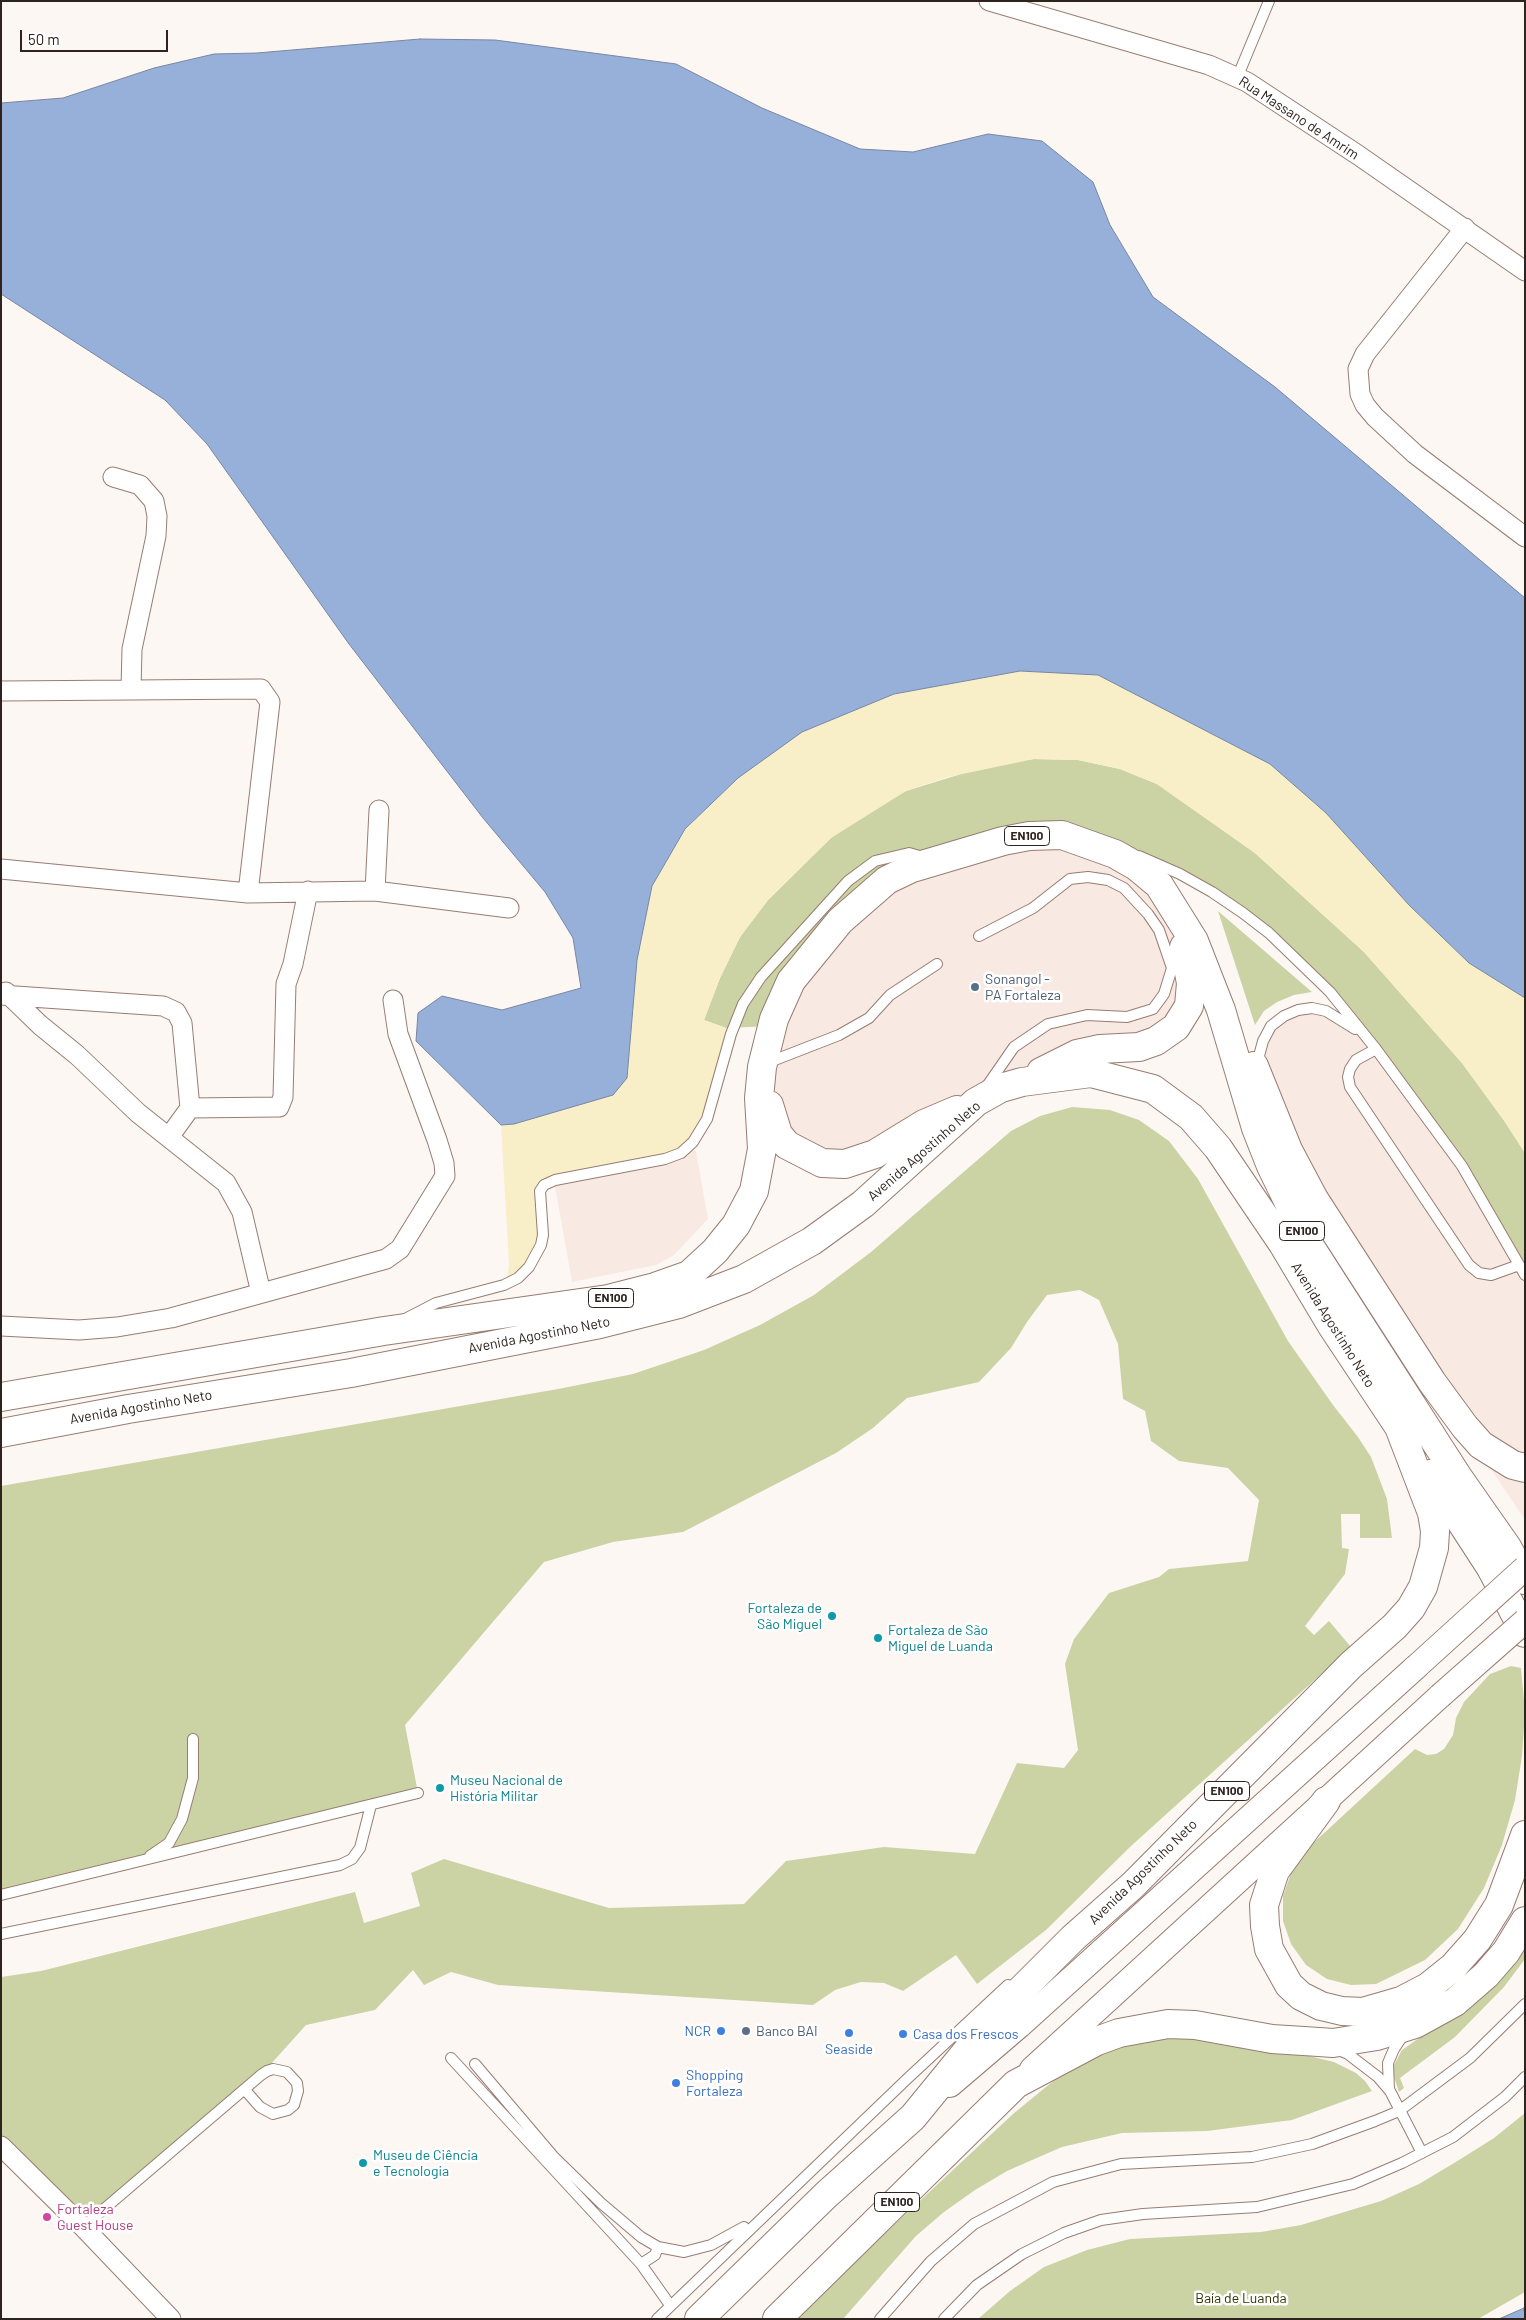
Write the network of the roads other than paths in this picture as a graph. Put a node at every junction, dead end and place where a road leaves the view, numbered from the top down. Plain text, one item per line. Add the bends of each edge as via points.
1 (989, 1) edge
2 (1269, 1) edge
3 (1013, 5) edge
4 (1237, 78) junction
5 (1465, 228) junction
6 (1525, 271) edge
7 (113, 476) dead end
8 (1525, 537) edge
9 (131, 689) junction
10 (1, 691) edge
11 (379, 810) dead end
12 (1115, 854) junction
13 (939, 861) junction
14 (1, 869) edge
15 (1159, 885) junction
16 (308, 891) junction
17 (375, 891) junction
18 (248, 893) junction
19 (509, 908) dead end
20 (979, 936) dead end
21 (937, 964) dead end
22 (4, 993) edge
23 (393, 1000) dead end
24 (1376, 1049) junction
25 (762, 1066) junction
26 (1255, 1068) junction
27 (1022, 1082) junction
28 (976, 1102) junction
29 (190, 1108) junction
30 (169, 1138) junction
31 (1519, 1265) junction
32 (1525, 1275) edge
33 (261, 1293) junction
34 (1, 1326) edge
35 (384, 1331) junction
36 (7, 1394) edge
37 (1399, 1427) junction
38 (1, 1433) edge
39 (1519, 1466) edge
40 (1525, 1568) edge
41 (1525, 1580) edge
42 (1525, 1621) edge
43 (1525, 1633) edge
44 (193, 1739) dead end
45 (418, 1793) dead end
46 (1326, 1801) junction
47 (371, 1805) junction
48 (1525, 1835) edge
49 (143, 1860) junction
50 (1, 1895) edge
51 (1525, 1921) edge
52 (1, 1934) edge
53 (1052, 1958) junction
54 (1525, 2004) edge
55 (1415, 2024) junction
56 (1319, 2042) junction
57 (451, 2058) dead end
58 (475, 2064) dead end
59 (1525, 2077) edge
60 (1016, 2084) junction
61 (244, 2090) junction
62 (1390, 2091) junction
63 (1399, 2111) junction
64 (913, 2117) junction
65 (1, 2146) edge
66 (1422, 2153) junction
67 (766, 2213) junction
68 (84, 2227) junction
69 (658, 2247) junction
70 (641, 2264) junction
71 (670, 2305) junction
72 (169, 2317) edge
73 (657, 2319) edge
74 (699, 2319) edge
75 (777, 2319) edge
76 (880, 2319) edge
77 (944, 2319) edge

1 - 3 street, Rua Massano de Amrim
2 - 4 lane
3 - 4 street, Rua Massano de Amrim via 1209,65
4 - 5 street, Rua Massano de Amrim
5 - 6 street, Rua Massano de Amrim
5 - 8 street via 1365,354 1358,369 1360,394 1375,417 1415,454
7 - 9 street via 140,485 154,500 157,516 156,536 132,649
9 - 10 street
9 - 18 street via 250,688 261,689 267,696 270,702
11 - 17 street
12 - 13 main road, Avenida Agostinho Neto / EN100 via 1062,835 1046,835 997,843
12 - 15 main road, Avenida Agostinho Neto / EN100
12 - 24 lane via 1141,856 1212,892 1243,913 1269,933 1330,992
13 - 25 main road, Avenida Agostinho Neto / EN100 via 912,868 887,880 840,921 791,980 774,1019
13 - 35 lane via 910,853 875,861 848,881 777,958 743,1004 707,1119 693,1142 681,1153 544,1185 540,1191 543,1235 540,1248 518,1278 436,1303
14 - 18 street
15 - 26 main road via 1185,907 1203,939
15 - 27 main road via 1184,947 1191,983 1189,1006 1176,1027 1156,1041 1139,1047 1077,1054
15 - 41 main road, Avenida Agostinho Neto / EN100 via 1194,941 1221,1010 1270,1166 1311,1248 1458,1477 1507,1547
16 - 17 street
16 - 18 street
16 - 29 street via 286,984 283,1098 279,1107
17 - 19 street
20 - 28 lane via 1033,908 1070,880 1088,877 1108,880 1124,888 1148,914 1159,930 1172,968 1164,994 1153,1009 1127,1016 1087,1015 1064,1019 1034,1032 1014,1047
21 - 25 lane via 890,994 869,1018
22 - 29 street via 163,1006 176,1012 182,1023
22 - 30 street
23 - 33 street via 398,1034 438,1140 445,1176 400,1249 386,1259
24 - 26 lane via 1341,1019 1312,1008 1284,1016 1272,1026 1263,1041
24 - 31 lane via 1462,1166
24 - 31 lane via 1356,1060 1348,1077 1350,1087 1468,1265 1479,1274 1491,1275
25 - 28 main road via 769,1108 780,1139 794,1150 822,1163 844,1164 875,1154 924,1124
25 - 35 main road, Avenida Agostinho Neto / EN100 via 759,1098 762,1149 754,1191 736,1225 689,1276 608,1299
26 - 39 main road via 1288,1150 1314,1199 1396,1327 1465,1427 1481,1445
27 - 28 main road, Avenida Agostinho Neto / EN100 via 1001,1088
27 - 37 main road, Avenida Agostinho Neto / EN100 via 1091,1073 1110,1076 1153,1089 1191,1117 1218,1148 1283,1244 1332,1326
28 - 38 main road, Avenida Agostinho Neto / EN100 via 869,1199 812,1241 744,1279 679,1304 600,1324 351,1373
29 - 30 street
30 - 33 street via 226,1183 242,1212
31 - 32 lane
33 - 34 street via 171,1318 117,1327 78,1330
35 - 36 main road, Avenida Agostinho Neto / EN100
37 - 43 main road via 1491,1568
37 - 53 main road, Avenida Agostinho Neto / EN100 via 1427,1494 1435,1531 1430,1566 1411,1608 1133,1886
40 - 64 street, bridge via 1019,2026
42 - 46 street, bridge
44 - 49 lane via 193,1778 182,1819 169,1843
45 - 47 lane
46 - 48 main road via 1275,1872 1264,1905 1265,1926 1270,1949 1289,1985 1321,2006 1342,2011 1363,2012 1401,2001 1428,1987 1453,1966 1477,1940 1499,1905
46 - 60 street
47 - 49 lane
47 - 52 lane via 360,1848 352,1859 340,1866
49 - 50 lane
51 - 55 main road, EN100 via 1506,1952 1486,1975 1454,2002
53 - 64 main road, Avenida Agostinho Neto / EN100 via 998,2013
53 - 67 lane via 1009,1984 990,2000
54 - 63 lane via 1470,2058
55 - 56 main road, EN100 via 1368,2038
55 - 62 lane via 1400,2039 1388,2063
56 - 60 main road, EN100 via 1272,2039 1195,2025 1168,2024 1119,2033 1097,2041
56 - 62 lane via 1364,2064
57 - 70 lane
58 - 69 lane via 553,2156 601,2203
59 - 66 lane via 1505,2097 1453,2137
60 - 75 main road, EN100
61 - 61 lane via 260,2107 274,2114 294,2105 298,2091 292,2076 274,2069 266,2071
61 - 68 lane
62 - 63 lane
63 - 66 lane
63 - 76 lane via 1312,2144 1252,2157 1120,2164 1053,2182 974,2224 931,2261
64 - 74 main road, EN100 via 826,2195
65 - 68 street
66 - 77 lane via 1353,2184 1257,2207 1101,2220 1064,2233 1022,2254 976,2285
67 - 69 lane via 711,2245 684,2252
67 - 71 lane
68 - 72 street
69 - 70 lane via 655,2255
70 - 71 lane
71 - 73 lane

